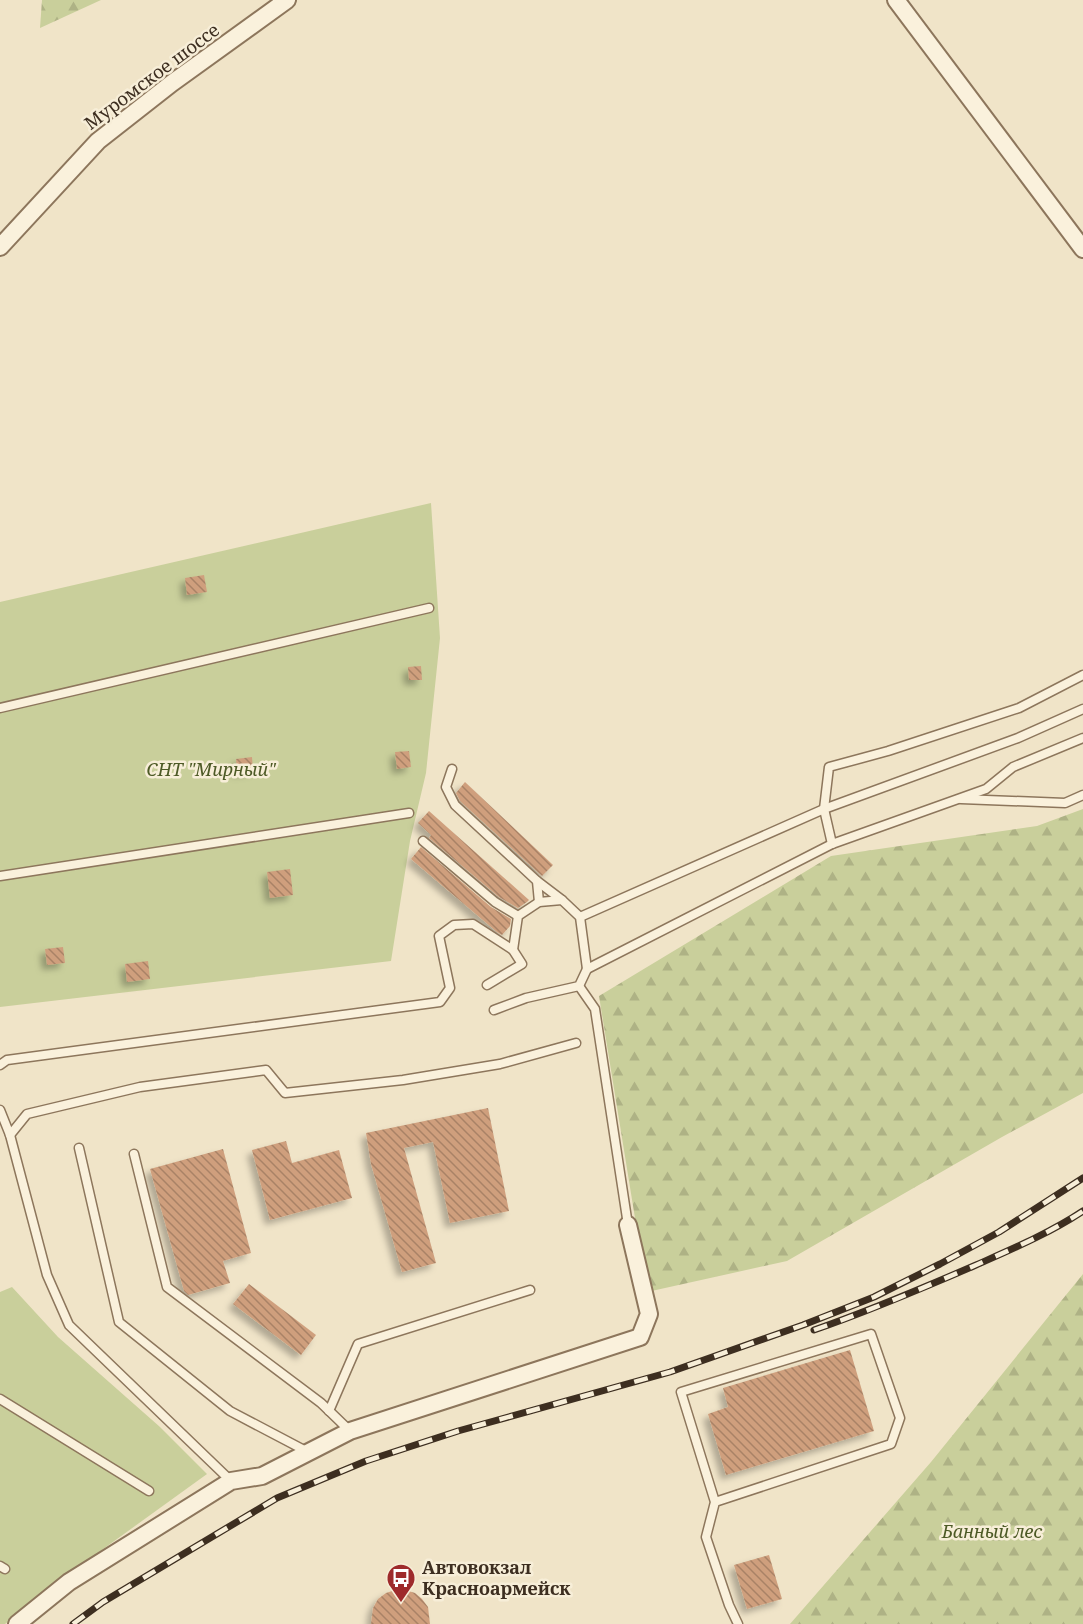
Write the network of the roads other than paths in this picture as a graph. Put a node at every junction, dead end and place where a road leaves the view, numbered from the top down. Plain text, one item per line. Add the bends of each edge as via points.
1 (287, 0) edge
2 (896, 0) edge
3 (0, 247) edge
4 (1083, 249) edge
5 (429, 608) dead end
6 (1083, 675) edge
7 (0, 708) edge
8 (1083, 709) edge
9 (1083, 738) edge
10 (452, 769) dead end
11 (1083, 795) edge
12 (957, 799) junction
13 (824, 809) junction
14 (409, 813) dead end
15 (423, 841) dead end
16 (832, 844) junction
17 (0, 876) edge
18 (537, 881) junction
19 (562, 900) junction
20 (539, 902) junction
21 (518, 916) junction
22 (580, 917) junction
23 (513, 950) junction
24 (587, 969) junction
25 (487, 985) dead end
26 (579, 986) junction
27 (495, 1010) dead end
28 (576, 1042) dead end
29 (0, 1065) edge
30 (0, 1110) edge
31 (10, 1135) junction
32 (79, 1148) dead end
33 (134, 1154) dead end
34 (628, 1225) joint
35 (530, 1290) dead end
36 (0, 1399) edge
37 (329, 1411) junction
38 (350, 1431) junction
39 (308, 1453) junction
40 (231, 1481) junction
41 (149, 1491) dead end
42 (715, 1502) junction
43 (17, 1624) edge
44 (738, 1624) edge

1 - 3 street, Муромское шоссе via 172,82 98,141
2 - 4 street
5 - 7 lane
6 - 13 lane via 1019,708 829,767
8 - 13 lane via 1018,738
9 - 12 lane via 1013,767 986,789
10 - 18 lane via 447,787 455,806
11 - 12 lane via 1065,803
12 - 16 lane
13 - 16 lane
13 - 22 lane
14 - 17 lane
15 - 21 lane via 495,902
16 - 24 lane
18 - 19 lane
18 - 20 lane
19 - 20 lane
19 - 22 lane
20 - 21 lane
21 - 23 lane
22 - 24 lane
23 - 25 lane via 522,964
23 - 29 lane via 473,924 454,925 439,936 450,987 440,1002 7,1060
24 - 26 lane
26 - 27 lane via 526,998
26 - 34 lane via 595,1009
28 - 31 lane via 500,1064 309,1090 285,1092 266,1070 140,1087 27,1114
30 - 31 lane
31 - 40 lane via 47,1275 69,1325
32 - 39 lane via 119,1322 230,1411
33 - 37 lane via 167,1287
34 - 38 street via 649,1314 640,1337
35 - 37 lane via 358,1344
36 - 41 lane
37 - 38 lane
38 - 39 street
39 - 40 street via 262,1476
40 - 43 street via 69,1582
42 - 42 lane via 681,1392 872,1334 900,1418 891,1444
42 - 44 lane via 706,1537

